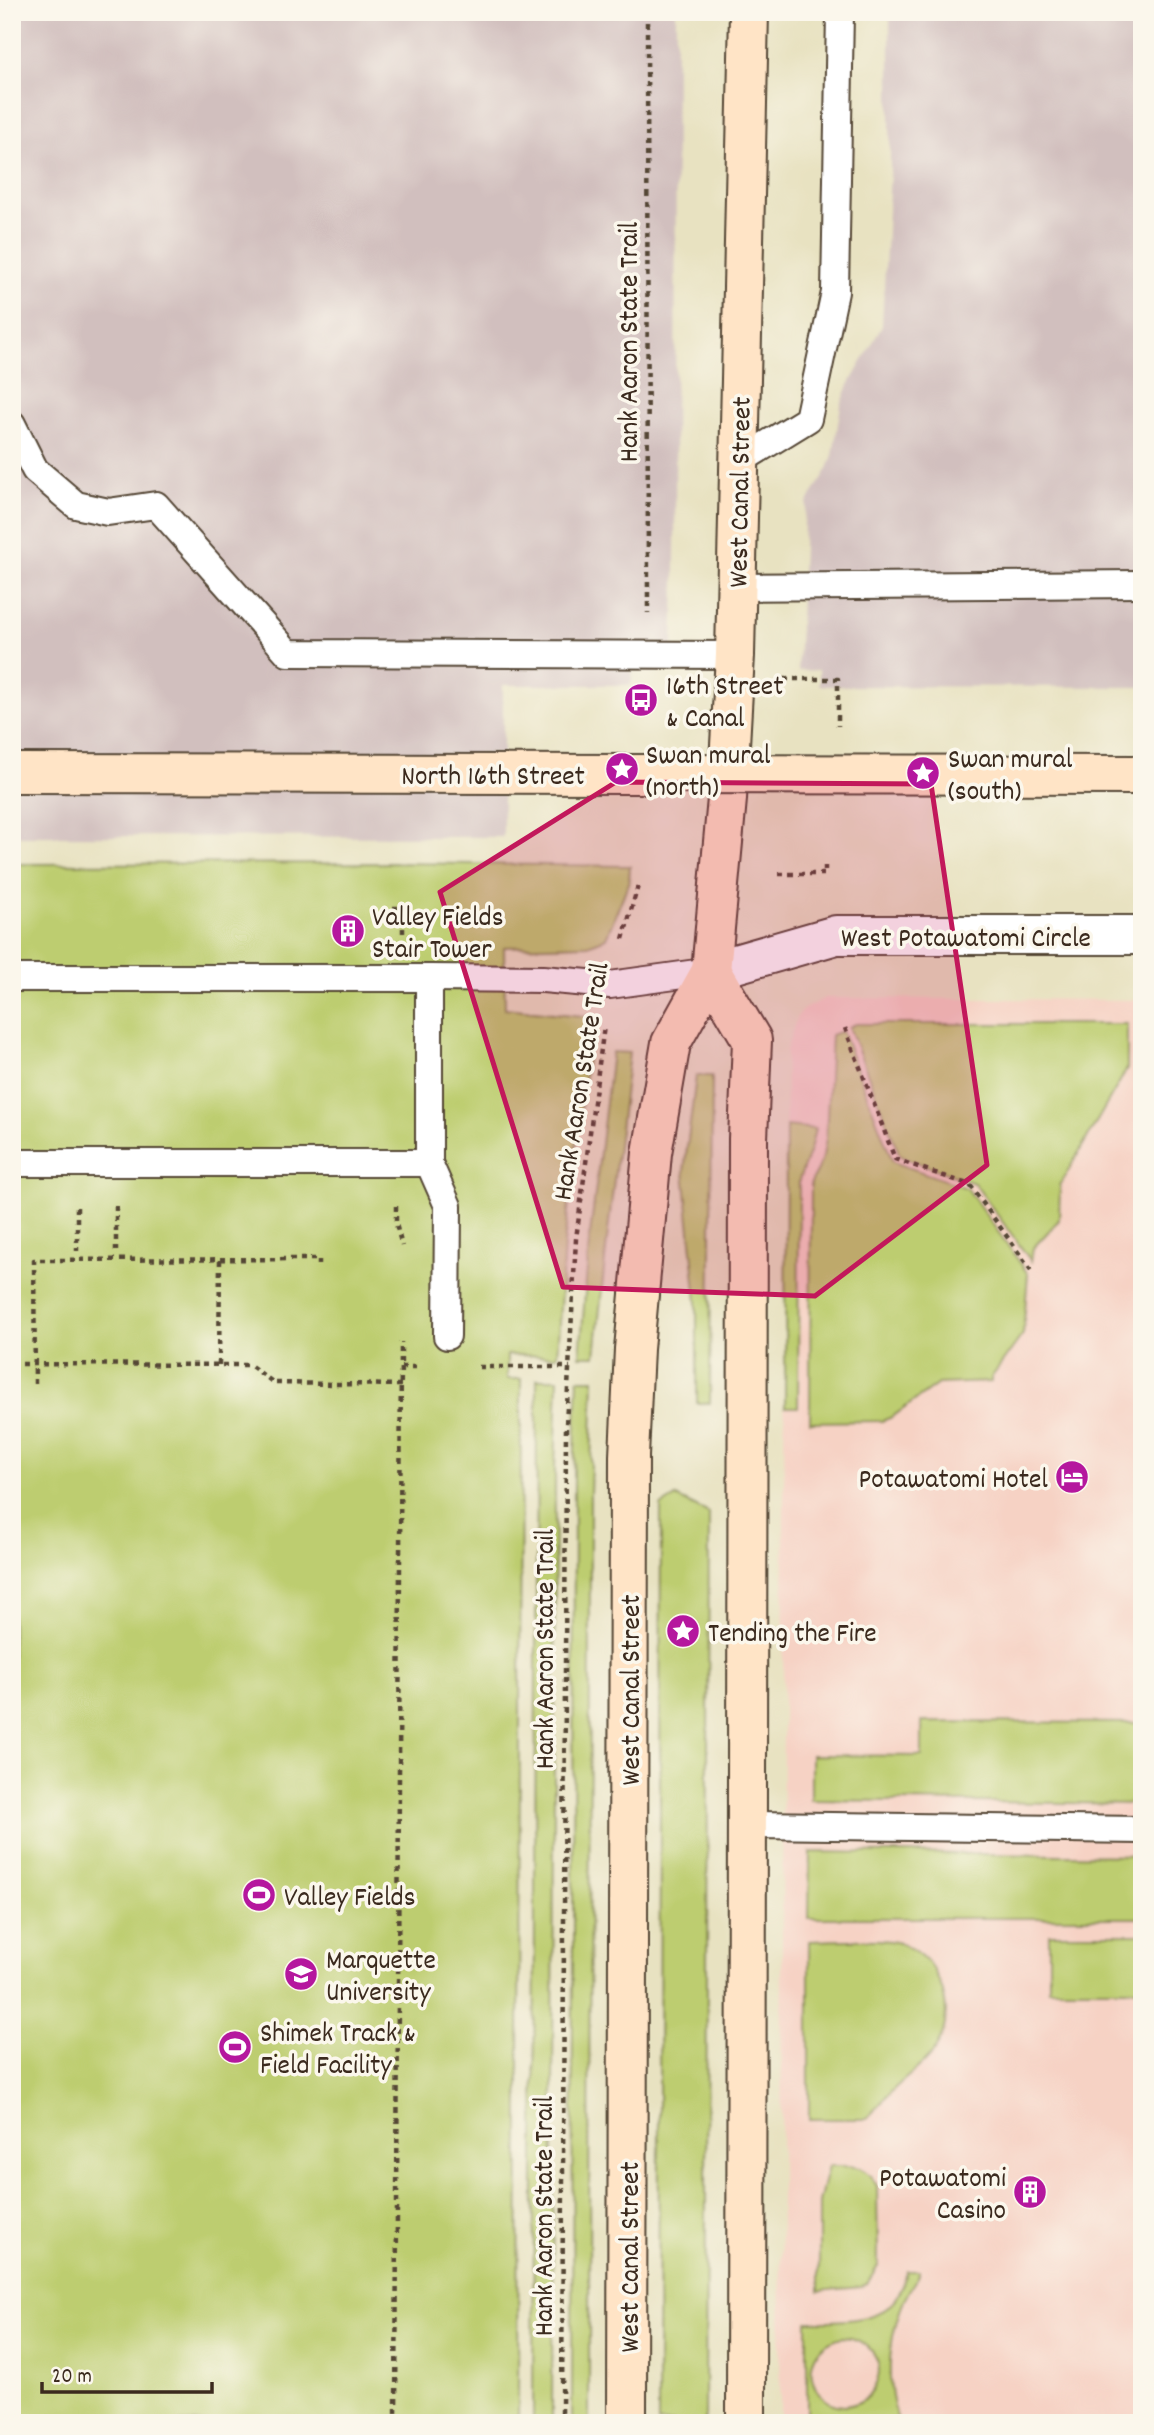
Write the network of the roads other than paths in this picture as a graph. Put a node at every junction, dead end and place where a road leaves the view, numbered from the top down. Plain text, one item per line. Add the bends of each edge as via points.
1 (749, 12) edge
2 (840, 12) edge
3 (12, 424) edge
4 (738, 462) junction
5 (1142, 584) edge
6 (736, 587) junction
7 (736, 655) junction
8 (12, 773) edge
9 (1142, 775) edge
10 (1142, 935) edge
11 (711, 971) junction
12 (12, 978) edge
13 (429, 978) junction
14 (12, 1163) edge
15 (429, 1163) junction
16 (447, 1336) dead end
17 (747, 1825) junction
18 (1142, 1830) edge
19 (627, 2423) edge
20 (746, 2423) edge

1 - 4 street, West Canal Street
2 - 4 lane via 835,292 808,419
3 - 7 lane via 35,470 76,505 108,512 156,505 288,653
4 - 6 street, West Canal Street
5 - 6 lane
6 - 7 street, West Canal Street
7 - 11 street, West Canal Street
8 - 9 street, North 16th Street, bridge
10 - 11 street, West Potawatomi Circle via 836,935
11 - 13 lane via 610,985
11 - 17 street via 752,1040
11 - 19 street, West Canal Street via 671,1043 652,1153 634,1349 629,1469
12 - 13 lane
13 - 15 lane
14 - 15 lane
15 - 16 lane via 448,1206
17 - 18 lane
17 - 20 street

